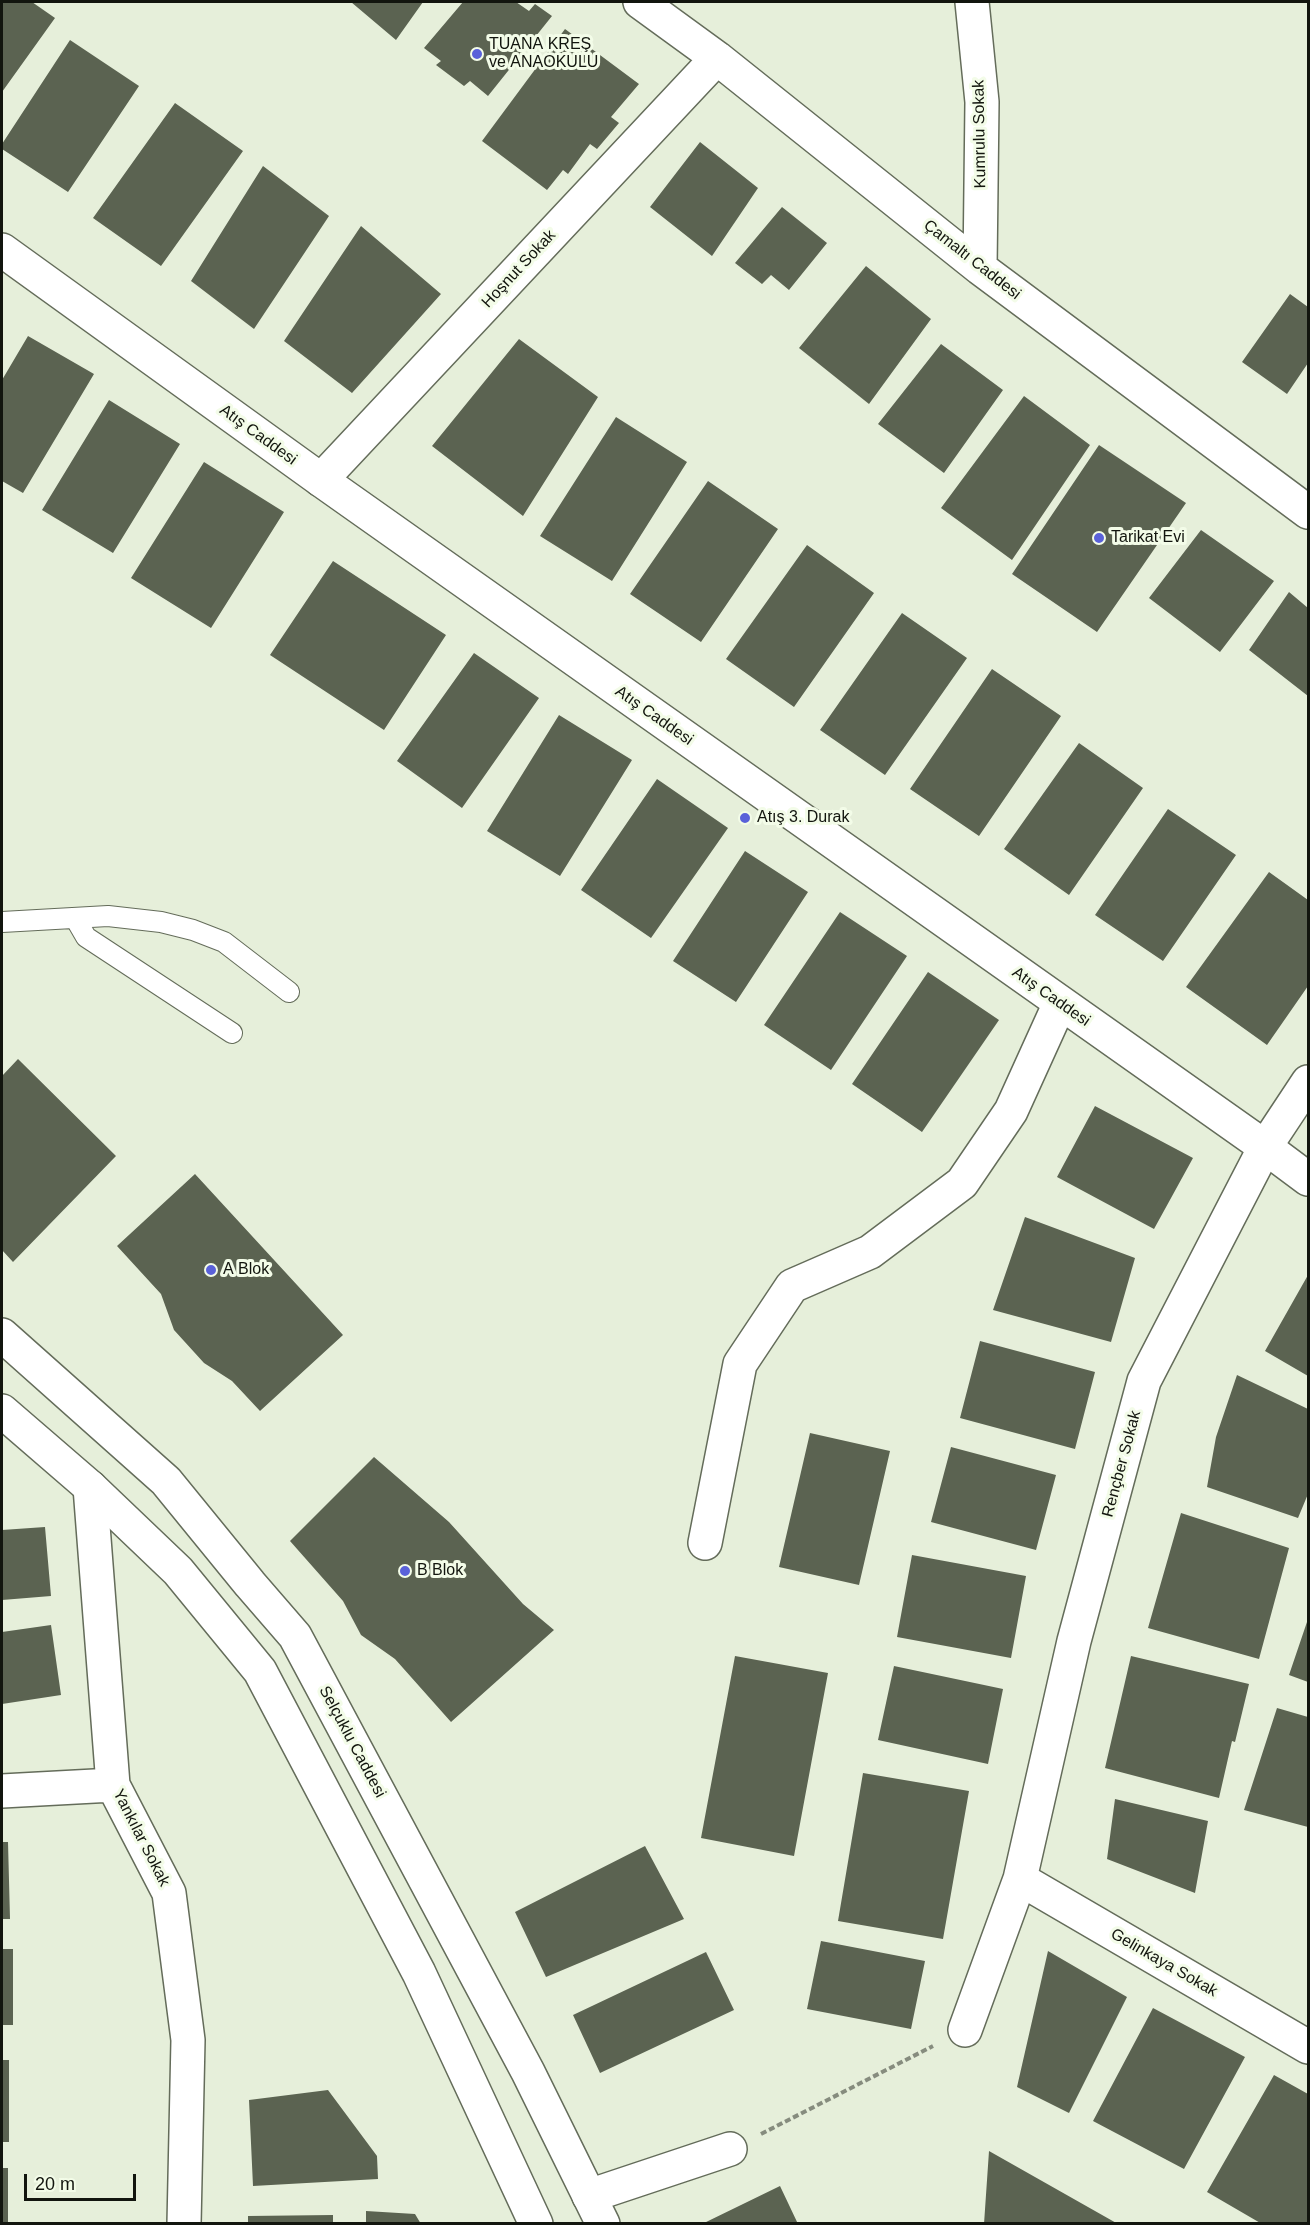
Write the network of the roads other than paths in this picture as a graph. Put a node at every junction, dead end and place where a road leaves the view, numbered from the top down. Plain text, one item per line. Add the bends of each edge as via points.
1 (640, 2) edge
2 (972, 2) edge
3 (717, 58) junction
4 (2, 250) edge
5 (980, 268) junction
6 (321, 480) junction
7 (1308, 512) edge
8 (75, 918) junction
9 (2, 922) edge
10 (289, 992) dead end
11 (1060, 1003) junction
12 (232, 1033) dead end
13 (1308, 1082) edge
14 (1265, 1147) junction
15 (1308, 1179) edge
16 (2, 1335) edge
17 (2, 1411) edge
18 (90, 1487) junction
19 (705, 1543) dead end
20 (112, 1785) junction
21 (2, 1791) edge
22 (1020, 1879) junction
23 (964, 2030) road end
24 (1308, 2047) edge
25 (730, 2149) road end
26 (596, 2210) edge
27 (184, 2223) edge
28 (536, 2223) edge

1 - 3 street, Çamaltı Caddesi
2 - 5 street, Kumrulu Sokak via 982,102
3 - 5 street, Çamaltı Caddesi
3 - 6 street, Hoşnut Sokak
4 - 6 street, Atış Caddesi
5 - 7 street, Çamaltı Caddesi
6 - 11 street, Atış Caddesi
8 - 9 lane
8 - 10 lane via 135,918 193,930 224,942
8 - 12 lane via 86,937
11 - 14 street, Atış Caddesi
11 - 19 street via 1011,1111 962,1183 870,1252 792,1286 747,1354 741,1364
13 - 14 street, Rençber Sokak
14 - 15 street, Atış Caddesi
14 - 22 street, Rençber Sokak via 1144,1381 1074,1641
16 - 26 street, Selçuklu Caddesi via 166,1481 295,1636 528,2072
17 - 18 street
18 - 20 street, Yankılar Sokak
18 - 28 street via 178,1571 260,1671 419,1973
20 - 21 street
20 - 27 street, Yankılar Sokak via 169,1893 188,2040
22 - 23 street, Rençber Sokak
22 - 24 street, Gelinkaya Sokak
25 - 26 street

